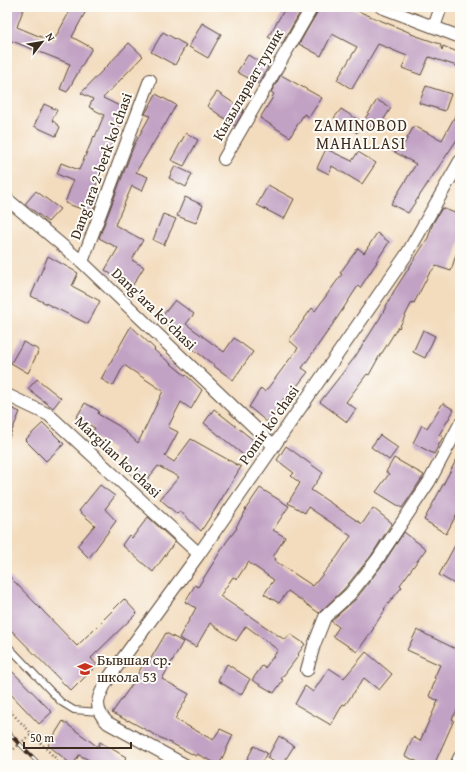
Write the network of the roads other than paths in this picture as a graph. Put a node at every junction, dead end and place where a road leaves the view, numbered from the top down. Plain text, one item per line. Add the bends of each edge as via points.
1 (312, 7) edge
2 (381, 7) edge
3 (441, 7) edge
4 (434, 27) junction
5 (460, 37) edge
6 (150, 80) dead end
7 (224, 159) dead end
8 (460, 161) edge
9 (7, 199) edge
10 (82, 262) junction
11 (7, 395) edge
12 (460, 424) edge
13 (274, 446) junction
14 (199, 554) junction
15 (7, 645) edge
16 (306, 670) dead end
17 (98, 707) junction
18 (460, 757) edge
19 (185, 765) edge
20 (456, 765) edge

1 - 7 street, Кызыларват тупик
2 - 4 street
3 - 4 street
4 - 5 street
6 - 10 street, Dang'ara 2-berk ko'chasi
8 - 13 street, Pomir ko'chasi via 407,254
9 - 10 street, Dang'ara ko'chasi
10 - 13 street, Dang'ara ko'chasi
11 - 14 street, Margilan ko'chasi via 48,415
12 - 16 street via 429,482 377,560 350,594 325,617
13 - 14 street, Pomir ko'chasi
14 - 17 street, Pomir ko'chasi via 110,676 102,690
15 - 17 lane via 61,702 74,710
17 - 19 street via 103,719 108,723
18 - 20 street

